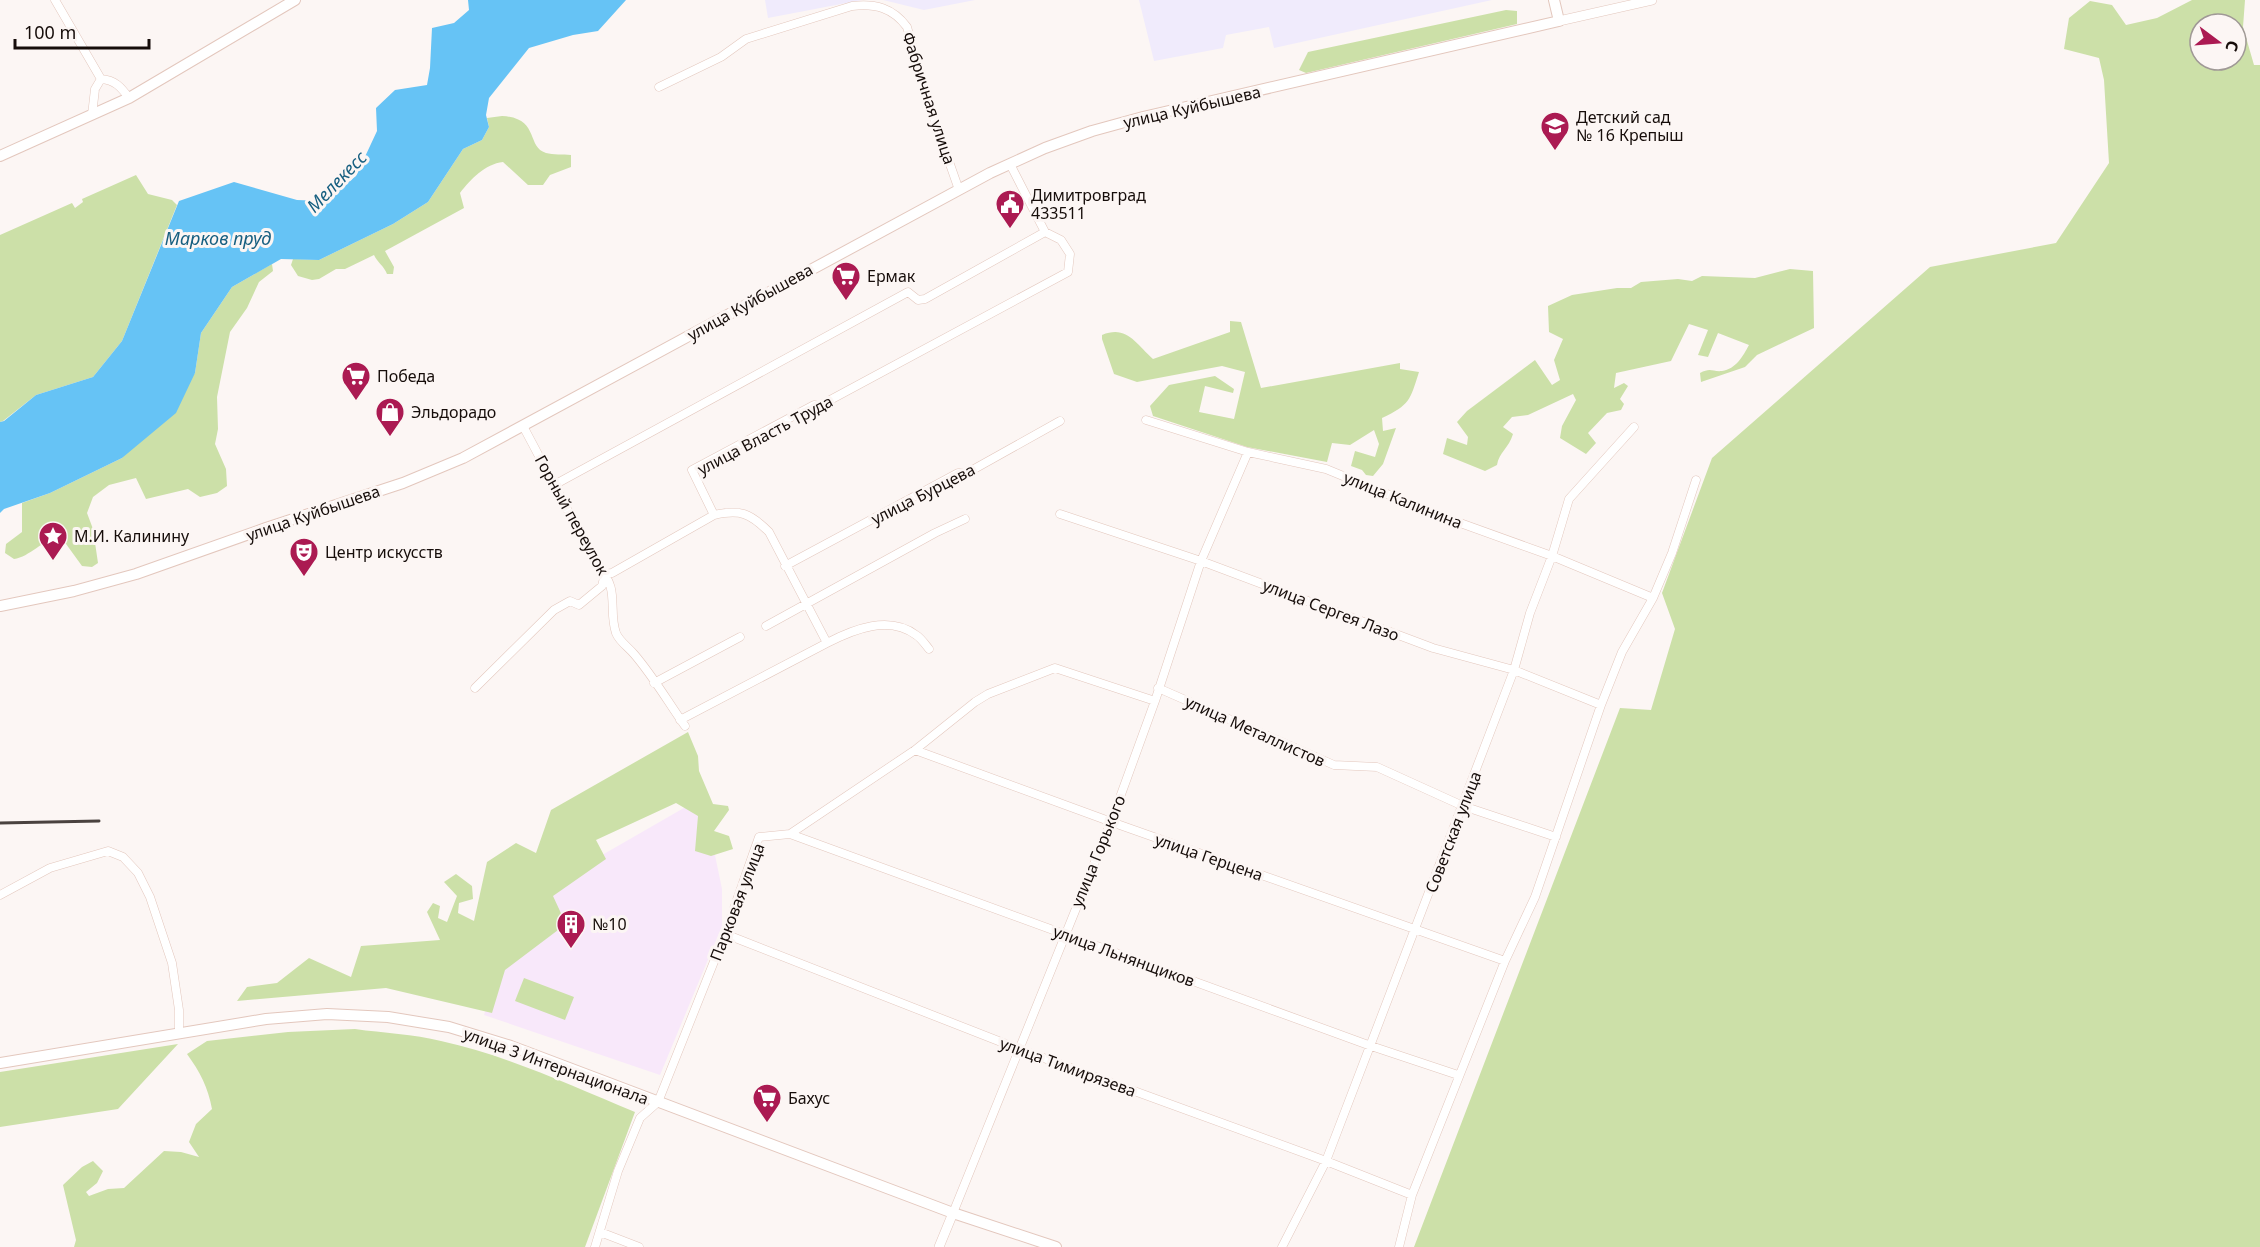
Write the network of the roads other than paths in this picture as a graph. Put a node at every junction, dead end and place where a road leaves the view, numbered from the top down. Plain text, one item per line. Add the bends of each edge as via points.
1 (55, 0) edge
2 (295, 0) edge
3 (1554, 0) edge
4 (1652, 0) edge
5 (1559, 21) junction
6 (101, 80) junction
7 (659, 87) dead end
8 (129, 98) junction
9 (92, 115) junction
10 (0, 156) edge
11 (1010, 164) junction
12 (959, 190) junction
13 (1045, 232) junction
14 (1146, 420) dead end
15 (1060, 421) dead end
16 (523, 426) junction
17 (1634, 427) dead end
18 (1248, 452) junction
19 (1696, 480) dead end
20 (554, 485) junction
21 (1060, 514) dead end
22 (714, 515) junction
23 (965, 519) dead end
24 (1552, 556) junction
25 (1202, 561) junction
26 (785, 566) junction
27 (605, 574) junction
28 (1653, 598) junction
29 (807, 604) junction
30 (0, 606) edge
31 (766, 626) dead end
32 (740, 637) dead end
33 (827, 643) junction
34 (929, 649) dead end
35 (1514, 670) junction
36 (654, 683) junction
37 (475, 688) dead end
38 (1158, 688) junction
39 (1155, 701) junction
40 (1601, 705) junction
41 (915, 750) junction
42 (1463, 806) junction
43 (1111, 822) junction
44 (790, 834) junction
45 (1556, 837) junction
46 (0, 895) edge
47 (1415, 930) junction
48 (725, 934) junction
49 (1064, 934) junction
50 (1505, 961) junction
51 (179, 1033) junction
52 (1371, 1046) junction
53 (1019, 1049) junction
54 (0, 1063) edge
55 (1458, 1075) junction
56 (658, 1102) junction
57 (1326, 1161) junction
58 (1412, 1195) junction
59 (953, 1213) junction
60 (600, 1232) junction
61 (595, 1247) edge
62 (639, 1247) edge
63 (939, 1247) edge
64 (1056, 1247) edge
65 (1282, 1247) edge
66 (1399, 1247) edge

1 - 6 street
2 - 8 main road
3 - 5 main road
4 - 5 street, улица Куйбышева
5 - 11 main road, улица Куйбышева via 1143,117 1092,131
6 - 8 street via 119,85
6 - 9 street via 95,89
7 - 12 street, Фабричная улица via 721,57 746,39 852,6 869,4 884,8 900,16 908,27
8 - 9 main road
9 - 10 main road
11 - 12 main road, улица Куйбышева
11 - 13 street
12 - 16 main road, улица Куйбышева
13 - 20 street via 925,299 918,300 908,292
13 - 22 street, улица Власть Труда via 1061,240 1070,254 1068,272 692,470
14 - 18 street, улица Калинина
15 - 26 street, улица Бурцева
16 - 20 street, Горный переулок
16 - 30 main road, улица Куйбышева via 404,483 136,574
17 - 24 street, Советская улица via 1569,499
18 - 24 street, улица Калинина via 1326,469
18 - 25 street, улица Горького
19 - 28 street
20 - 27 street, Горный переулок
21 - 25 street, улица Сергея Лазо
22 - 26 street via 739,512 755,519 769,532
22 - 27 street
23 - 29 street
24 - 28 street, улица Калинина
24 - 35 street, Советская улица
25 - 35 street, улица Сергея Лазо via 1433,648
25 - 38 street, улица Горького
26 - 29 street
27 - 36 street, Горный переулок via 613,589 616,636
27 - 37 street via 602,586 579,605 570,602 554,610
28 - 40 street via 1622,652
29 - 31 street
29 - 33 street
32 - 36 street
33 - 34 street via 859,629 889,625 916,635
33 - 36 street, Горный переулок via 682,723
35 - 40 street, улица Сергея Лазо
35 - 42 street, Советская улица
38 - 39 street, улица Горького
38 - 42 street, улица Металлистов via 1334,765 1377,768
39 - 41 street, Парковая улица via 1055,668 982,698
39 - 43 street, улица Горького
40 - 45 street
41 - 43 street, улица Герцена
41 - 44 street, Парковая улица
42 - 45 street, улица Металлистов
42 - 47 street, Советская улица
43 - 47 street, улица Герцена
43 - 49 street, улица Горького
44 - 48 street, Парковая улица via 759,837
44 - 49 street, улица Льнянщиков
45 - 50 street via 1535,897
46 - 51 street via 50,868 108,851 123,857 138,873 150,897 169,952
47 - 50 street, улица Герцена
47 - 52 street, Советская улица
48 - 53 street, улица Тимирязева
48 - 56 street, Парковая улица
49 - 52 street, улица Льнянщиков
49 - 53 street, улица Горького
50 - 55 street
51 - 54 main road, улица 3 Интернационала
51 - 56 main road, улица 3 Интернационала via 286,1017 388,1017 449,1027 511,1046
52 - 55 street, улица Льнянщиков
52 - 57 street, Советская улица
53 - 57 street, улица Тимирязева
53 - 59 street, улица Горького
55 - 58 street
56 - 59 main road, улица 3 Интернационала
56 - 60 street, Парковая улица via 640,1118 618,1171
57 - 58 street, улица Тимирязева
57 - 65 street, Советская улица
58 - 66 street
59 - 63 street, улица Горького
59 - 64 main road, улица 3 Интернационала
60 - 61 street, Парковая улица
60 - 62 street

